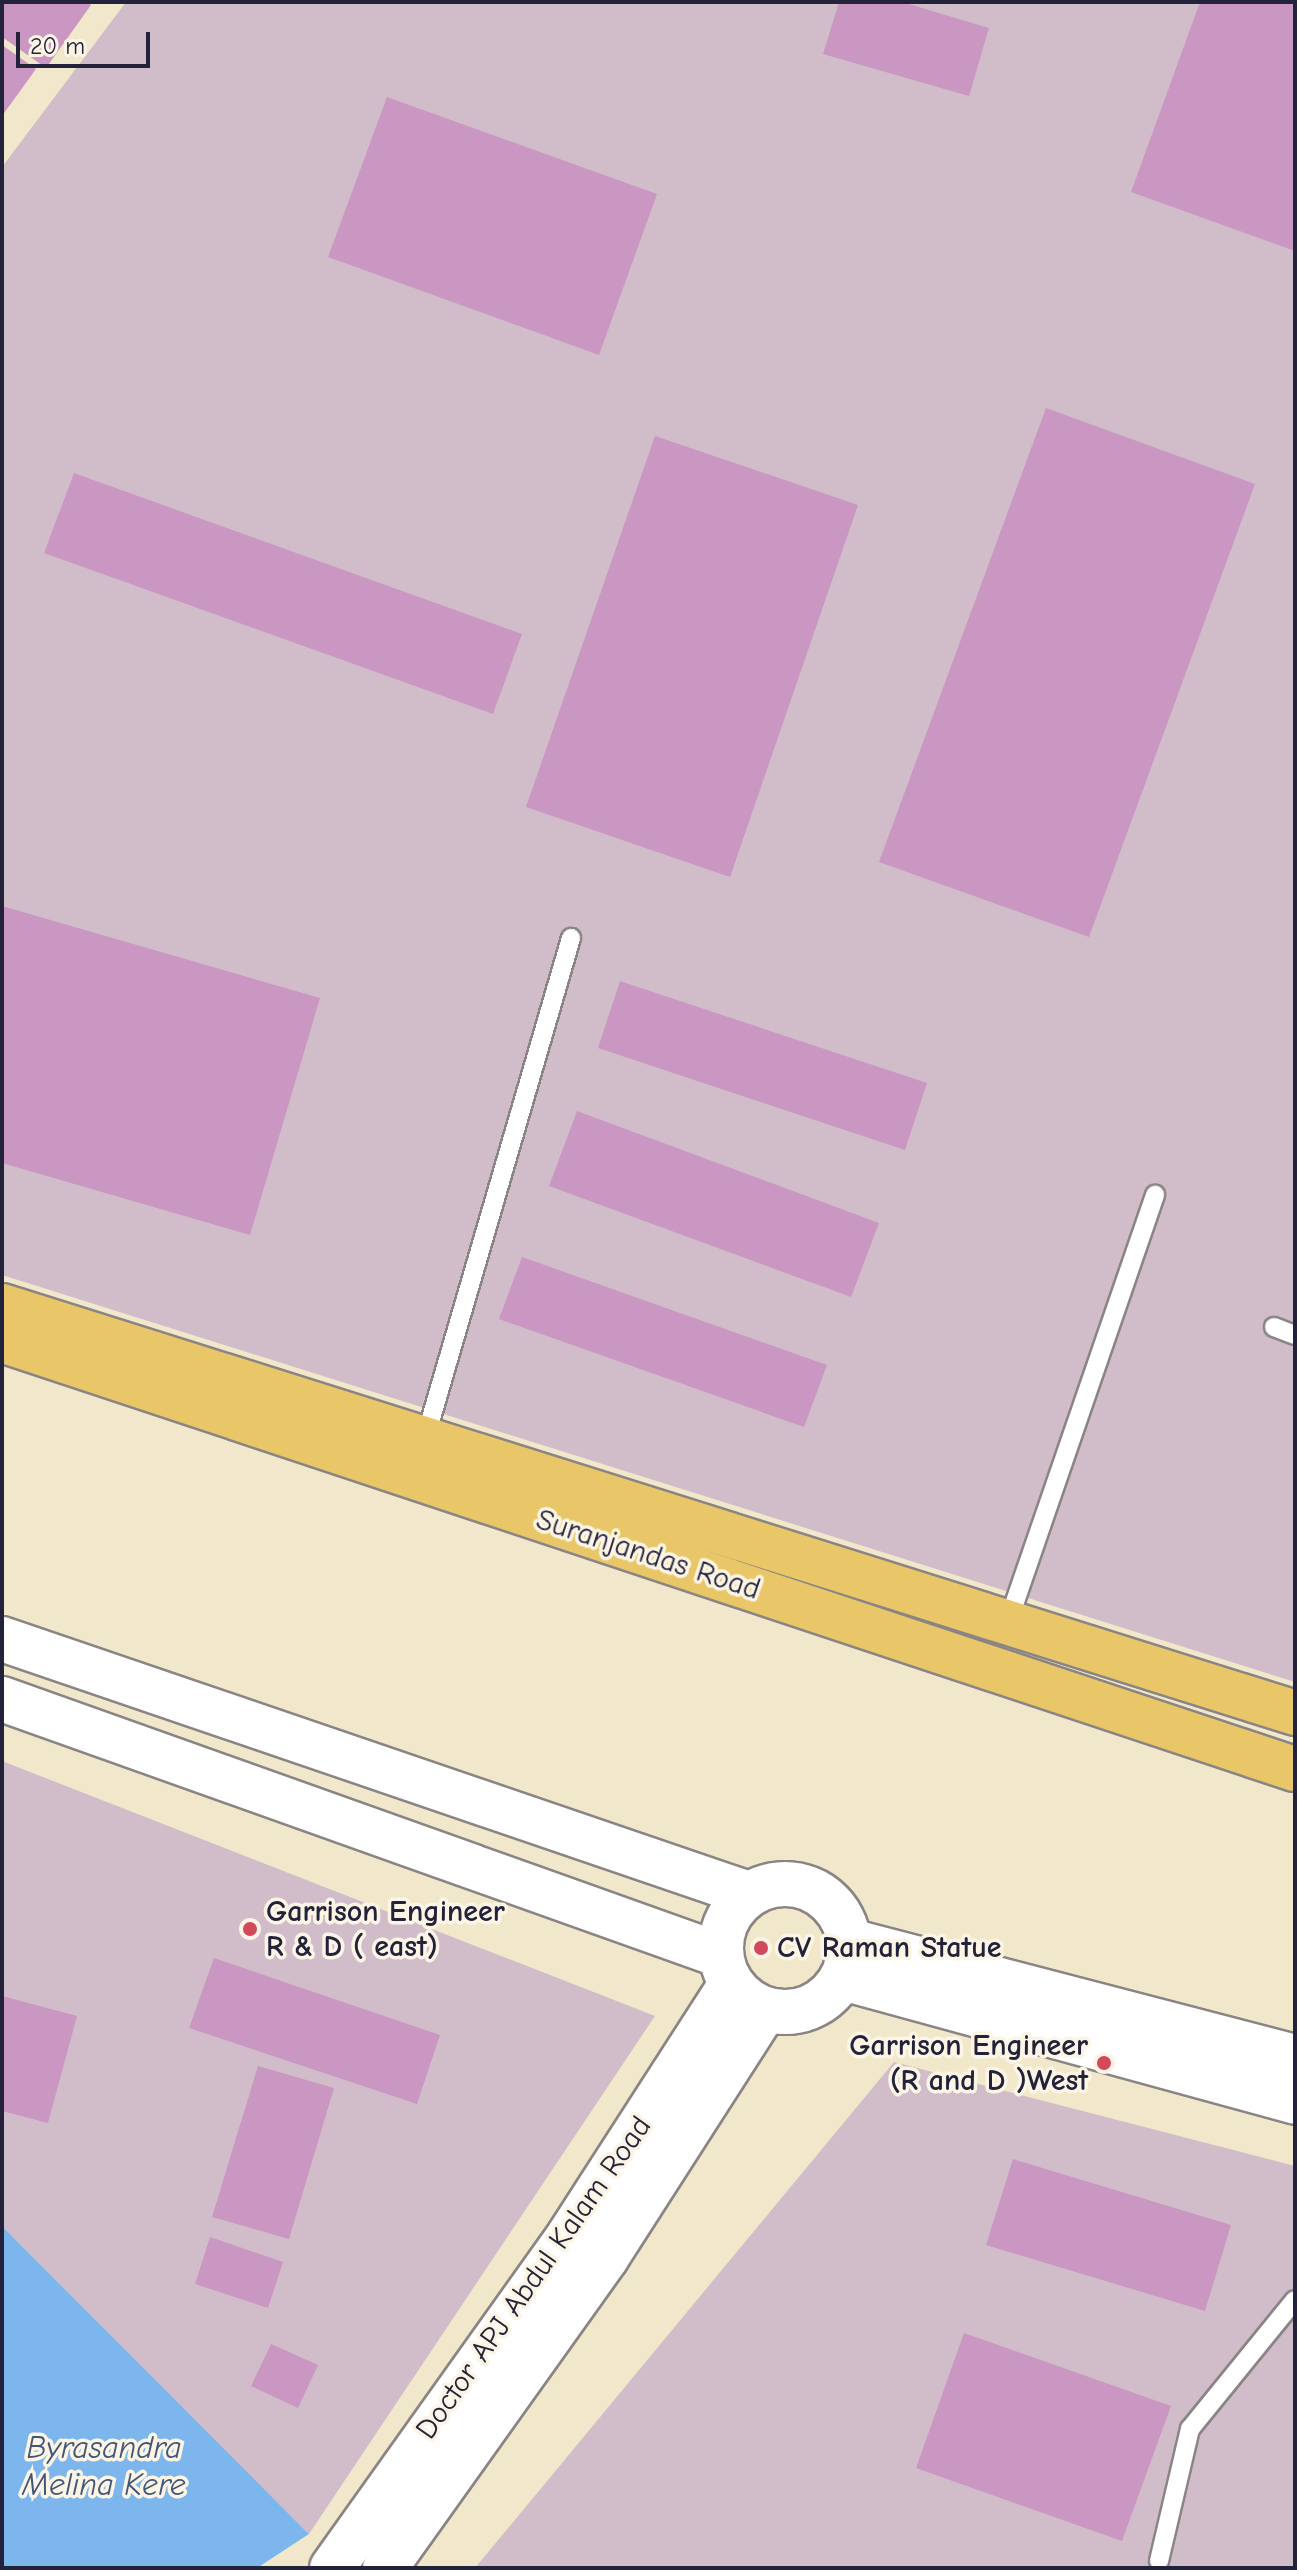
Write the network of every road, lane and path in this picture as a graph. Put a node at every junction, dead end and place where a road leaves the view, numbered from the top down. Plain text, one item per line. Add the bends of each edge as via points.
1 (571, 938) dead end
2 (1155, 1195) dead end
3 (2, 1306) edge
4 (1274, 1327) dead end
5 (1295, 1335) edge
6 (2, 1340) edge
7 (424, 1442) junction
8 (1008, 1622) junction
9 (2, 1639) edge
10 (2, 1699) edge
11 (1295, 1713) edge
12 (1295, 1769) edge
13 (749, 1894) junction
14 (847, 1960) junction
15 (725, 1969) junction
16 (765, 2010) junction
17 (1295, 2057) edge
18 (1295, 2102) edge
19 (1295, 2300) edge
20 (1159, 2561) dead end
21 (332, 2568) edge
22 (385, 2568) edge

1 - 7 lane
2 - 8 lane
3 - 7 main road, Suranjandas Road
4 - 5 lane
6 - 12 main road, Suranjandas Road
7 - 8 main road, Suranjandas Road
8 - 11 main road, Suranjandas Road
9 - 13 street
10 - 15 street
13 - 14 street via 769,1885 814,1889 832,1901
13 - 15 street via 732,1910
14 - 16 street via 823,2001 796,2012
14 - 17 street
14 - 18 street
15 - 16 street
15 - 21 street, Doctor APJ Abdul Kalam Road via 570,2234
16 - 22 street, Doctor APJ Abdul Kalam Road via 606,2258
19 - 20 lane via 1190,2429

